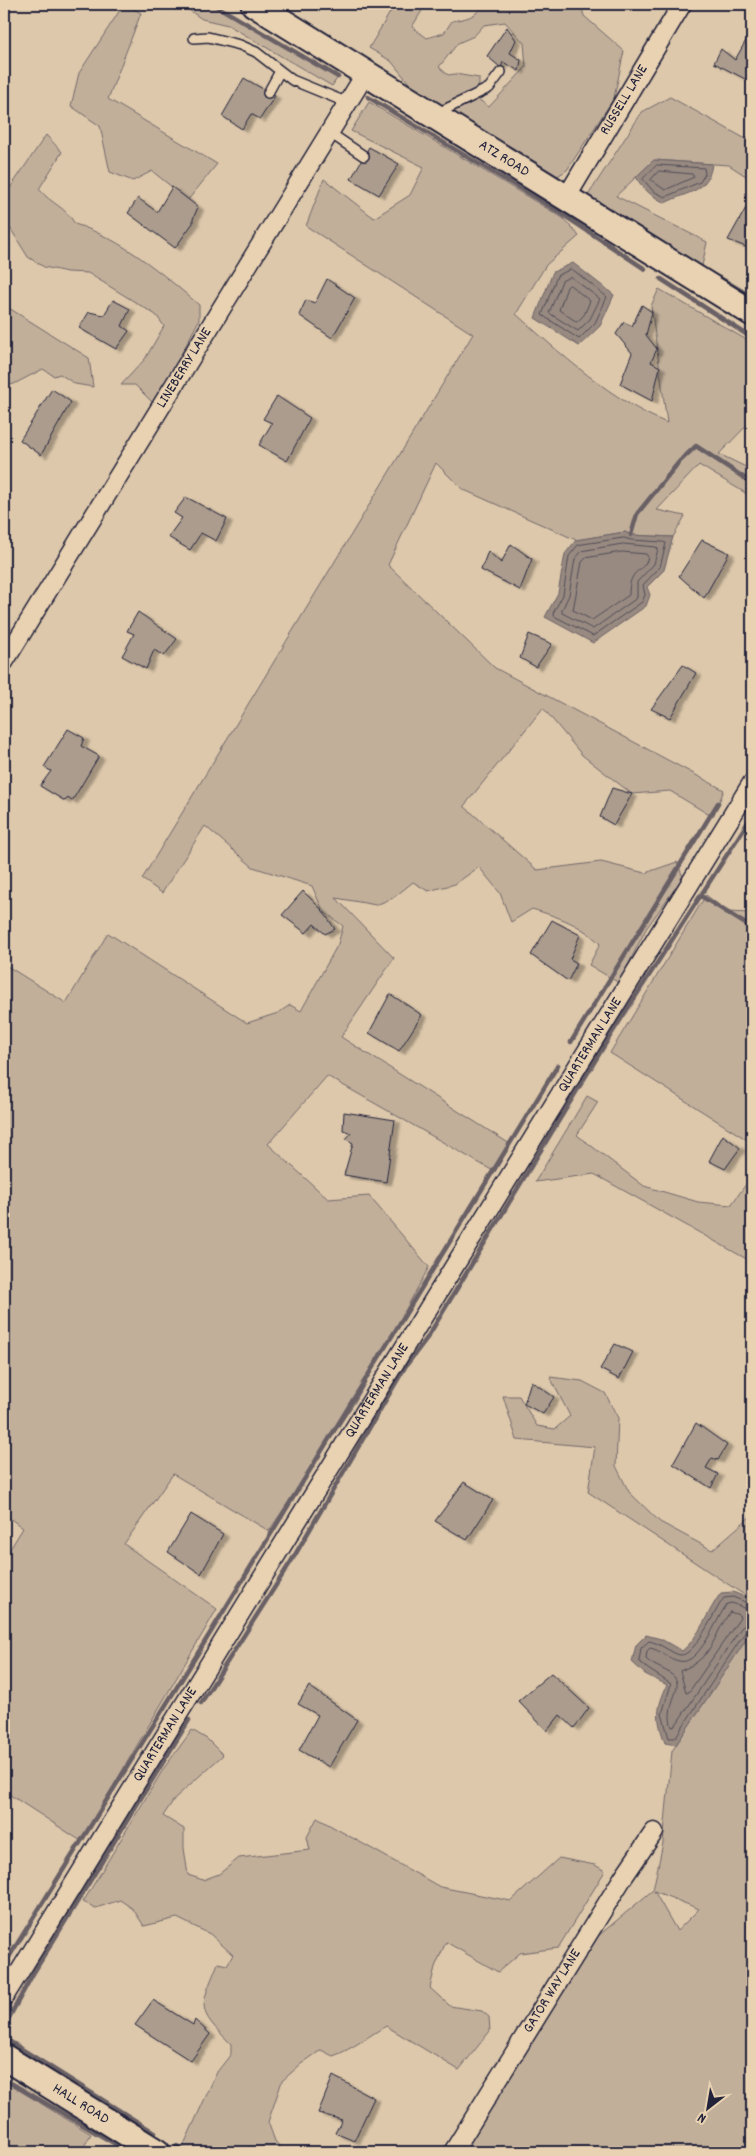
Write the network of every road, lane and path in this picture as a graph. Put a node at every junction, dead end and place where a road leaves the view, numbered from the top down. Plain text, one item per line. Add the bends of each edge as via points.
1 (254, 4) edge
2 (682, 4) edge
3 (194, 38) dead end
4 (280, 71) junction
5 (501, 72) dead end
6 (366, 74) junction
7 (268, 93) dead end
8 (348, 103) junction
9 (434, 115) junction
10 (330, 133) junction
11 (364, 156) dead end
12 (566, 198) junction
13 (752, 313) edge
14 (4, 662) edge
15 (752, 783) edge
16 (654, 1832) dead end
17 (4, 1997) edge
18 (4, 2057) edge
19 (157, 2152) edge
20 (453, 2152) edge

1 - 6 street, ATZ ROAD
2 - 12 street, RUSSELL LANE
3 - 4 lane via 208,37 240,45 256,52
4 - 7 lane
4 - 8 lane via 292,80
5 - 9 lane via 489,88
6 - 8 street, LINEBERRY LANE
6 - 9 street, ATZ ROAD
8 - 10 street, LINEBERRY LANE
9 - 12 street, ATZ ROAD
10 - 11 lane
10 - 14 street, LINEBERRY LANE
12 - 13 street, ATZ ROAD
15 - 17 street, QUARTERMAN LANE
16 - 20 street, GATOR WAY LANE
18 - 19 street, HALL ROAD

